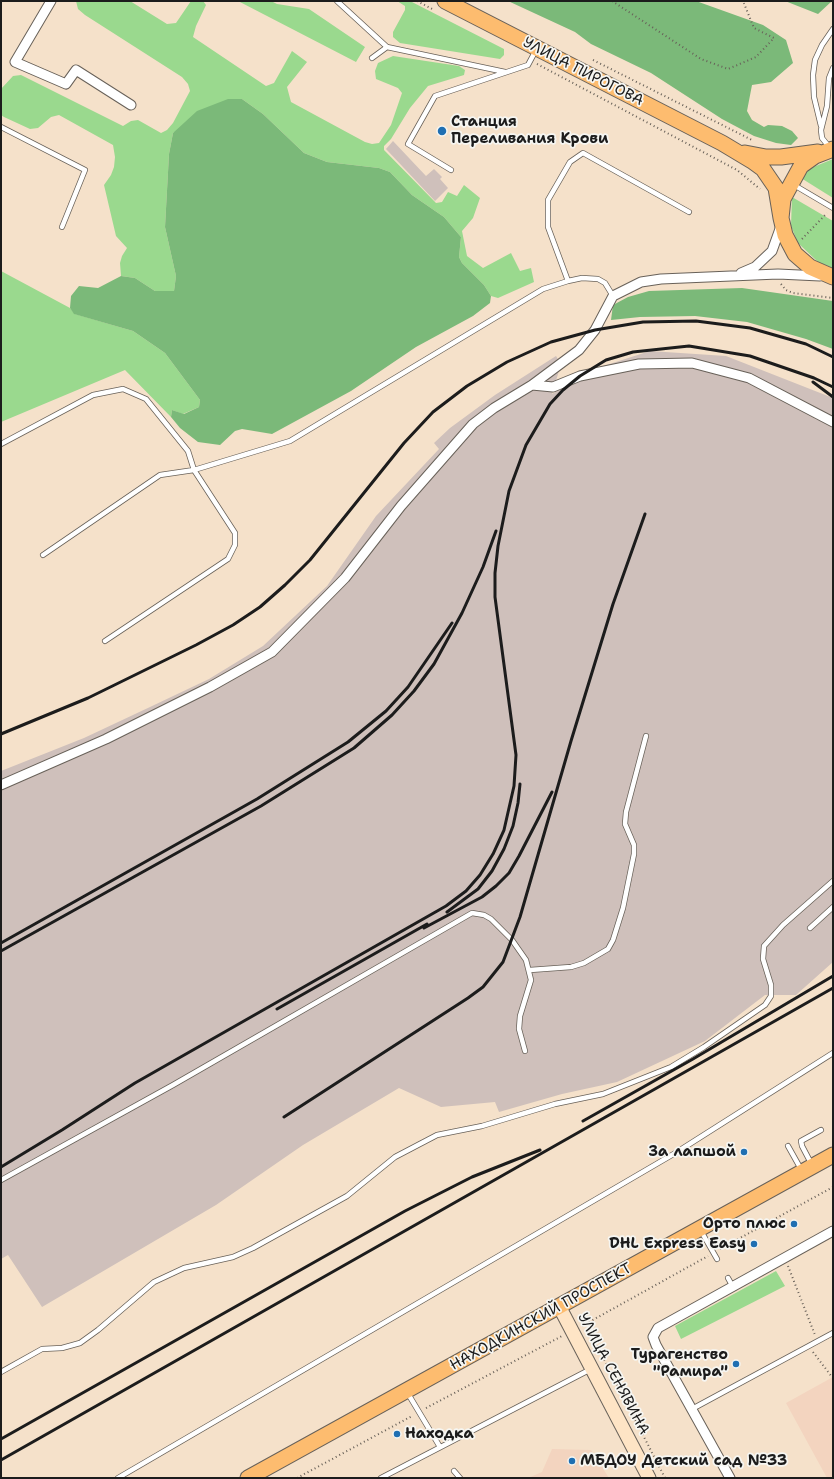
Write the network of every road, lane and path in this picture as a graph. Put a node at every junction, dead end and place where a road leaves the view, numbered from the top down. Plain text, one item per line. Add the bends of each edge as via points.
1 (52, 1) edge
2 (337, 1) edge
3 (418, 1) edge
4 (612, 1) edge
5 (744, 1) edge
6 (442, 7) edge
7 (833, 28) edge
8 (387, 47) junction
9 (534, 55) junction
10 (587, 57) dead end
11 (372, 58) dead end
12 (833, 68) edge
13 (507, 72) junction
14 (833, 99) edge
15 (131, 105) dead end
16 (827, 106) junction
17 (821, 126) junction
18 (1, 127) edge
19 (754, 141) dead end
20 (722, 143) junction
21 (832, 149) edge
22 (451, 170) dead end
23 (791, 183) junction
24 (764, 192) dead end
25 (832, 208) edge
26 (690, 212) dead end
27 (781, 218) junction
28 (62, 227) dead end
29 (792, 248) junction
30 (778, 274) junction
31 (724, 276) junction
32 (832, 277) edge
33 (568, 281) junction
34 (613, 296) junction
35 (833, 298) edge
36 (532, 385) junction
37 (833, 422) edge
38 (1, 444) edge
39 (194, 470) junction
40 (43, 555) dead end
41 (105, 641) dead end
42 (646, 736) dead end
43 (1, 785) edge
44 (833, 881) edge
45 (833, 907) edge
46 (810, 928) dead end
47 (530, 970) junction
48 (525, 1051) dead end
49 (833, 1053) edge
50 (821, 1130) dead end
51 (788, 1146) dead end
52 (833, 1155) edge
53 (808, 1169) junction
54 (1, 1180) edge
55 (700, 1229) junction
56 (833, 1231) edge
57 (785, 1258) junction
58 (717, 1259) dead end
59 (728, 1278) dead end
60 (733, 1287) junction
61 (559, 1306) junction
62 (586, 1324) dead end
63 (833, 1333) edge
64 (817, 1342) junction
65 (809, 1346) junction
66 (592, 1368) junction
67 (1, 1372) edge
68 (832, 1377) dead end
69 (406, 1391) junction
70 (692, 1409) junction
71 (440, 1447) junction
72 (454, 1471) dead end
73 (118, 1478) edge
74 (248, 1478) edge
75 (381, 1478) edge
76 (460, 1478) edge
77 (649, 1478) edge
78 (665, 1478) edge
79 (730, 1478) edge

1 - 15 street via 15,62 66,84 76,70
2 - 8 lane
3 - 6 path
4 - 5 path via 701,59 728,69 756,57 774,38 754,28
6 - 9 main road, УЛИЦА ПИРОГОВА
7 - 17 lane via 815,60 813,74 814,97
8 - 11 lane
8 - 13 lane
9 - 13 lane via 528,66
9 - 20 main road, УЛИЦА ПИРОГОВА
9 - 24 path via 737,170
10 - 19 path
12 - 16 lane via 829,78
13 - 22 lane via 435,96 408,144
14 - 16 lane
16 - 17 lane
17 - 21 lane via 822,138
18 - 28 lane via 86,170
20 - 21 main road via 751,155 766,157 797,156
20 - 27 main road via 763,169 771,177 780,198
21 - 23 main road via 815,156 802,166
23 - 25 lane
23 - 27 main road via 783,199
25 - 29 path
26 - 33 lane via 584,153 570,162 548,200 548,226
27 - 29 main road via 785,235
27 - 31 street via 772,251 763,261 741,273
29 - 32 main road via 810,267
30 - 31 street
30 - 32 street
30 - 35 path via 786,290
31 - 34 street via 641,282
33 - 34 lane via 582,278 598,279 605,283
33 - 39 lane via 543,289 290,440
34 - 36 street via 595,330 579,350
36 - 37 street via 553,387 580,376 639,364 692,363 749,378
36 - 43 street via 473,424 400,506 345,578 272,652 210,687
38 - 39 lane via 92,395 123,389 146,399 188,451
39 - 40 lane via 160,475
39 - 41 lane via 235,532 235,545 228,559
42 - 47 lane via 626,812 625,824 634,845 634,854 623,908 613,940 608,949 571,967
44 - 67 lane via 783,925 764,946 763,959 771,985 771,996 765,1005 671,1067 603,1094 555,1104 482,1126 437,1135 395,1157 347,1196 253,1248 233,1257 184,1268 154,1282 80,1343 62,1348 42,1349
45 - 46 lane
47 - 48 lane via 530,984 519,1022
47 - 54 lane via 518,948 491,919 472,913 173,1085
49 - 73 lane via 678,1152
50 - 53 lane via 801,1141
51 - 53 lane
52 - 53 main road, НАХОДКИНСКИЙ ПРОСПЕКТ
53 - 55 main road, НАХОДКИНСКИЙ ПРОСПЕКТ
55 - 58 lane
55 - 61 main road, НАХОДКИНСКИЙ ПРОСПЕКТ
56 - 57 street
57 - 60 street
57 - 64 path
59 - 60 lane
60 - 70 street via 658,1328 653,1337
61 - 66 street, УЛИЦА СЕНЯВИНА
61 - 69 main road, НАХОДКИНСКИЙ ПРОСПЕКТ
62 - 78 path
63 - 64 lane
64 - 65 lane
65 - 68 path
65 - 70 lane
66 - 71 lane
66 - 77 street, УЛИЦА СЕНЯВИНА
69 - 71 lane
69 - 74 main road, НАХОДКИНСКИЙ ПРОСПЕКТ
70 - 79 street
71 - 75 lane
72 - 76 lane

